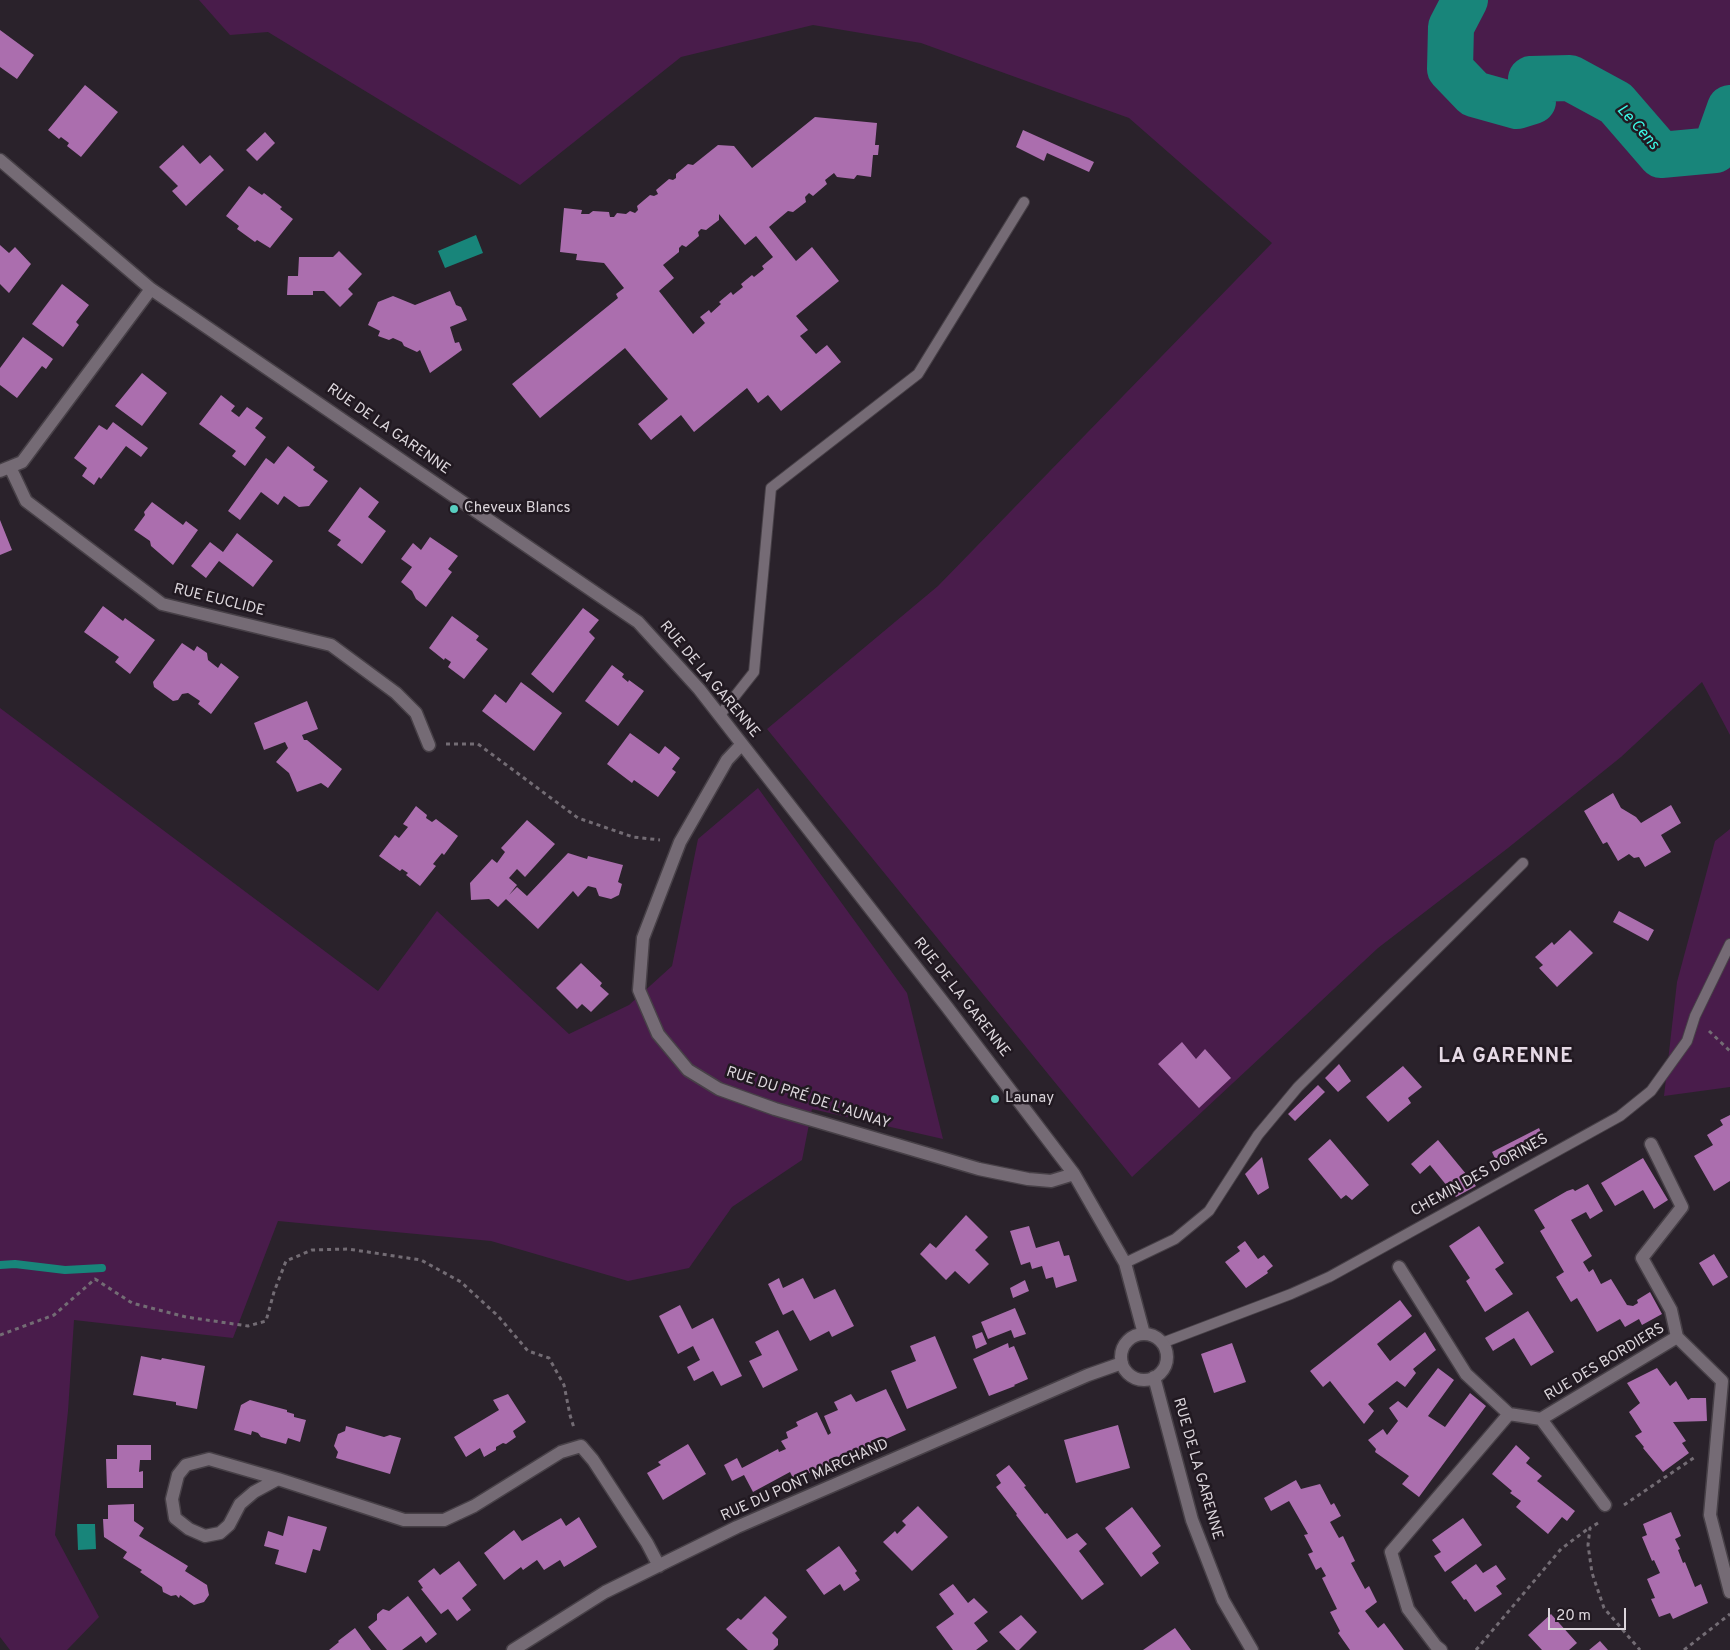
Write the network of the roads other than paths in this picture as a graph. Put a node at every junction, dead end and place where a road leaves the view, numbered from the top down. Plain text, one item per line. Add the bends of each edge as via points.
1 (0, 160) edge
2 (1024, 202) dead end
3 (151, 288) junction
4 (5, 469) edge
5 (720, 715) junction
6 (742, 744) junction
7 (429, 745) road end
8 (1523, 863) dead end
9 (1730, 944) edge
10 (1651, 1144) dead end
11 (1074, 1174) junction
12 (1125, 1263) junction
13 (1399, 1267) dead end
14 (1144, 1334) junction
15 (1677, 1337) junction
16 (1162, 1342) junction
17 (1122, 1363) junction
18 (1154, 1377) junction
19 (1509, 1414) junction
20 (1542, 1419) junction
21 (278, 1479) junction
22 (1605, 1511) road end
23 (659, 1566) junction
24 (1730, 1592) edge
25 (513, 1650) edge
26 (1252, 1650) edge
27 (1441, 1650) edge

1 - 3 street, RUE DE LA GARENNE
2 - 5 lane via 918,374 771,488 754,672
3 - 4 street via 22,462
3 - 5 street, RUE DE LA GARENNE via 638,622
4 - 7 street, RUE EUCLIDE via 26,501 162,604 331,645 396,693 416,713
5 - 6 street, RUE DE LA GARENNE
6 - 11 street, RUE DE LA GARENNE
6 - 11 street, RUE DU PRÉ DE L'AUNAY via 727,760 680,842 643,938 639,990 658,1034 688,1070 719,1089 775,1109 979,1169 1051,1181
8 - 12 lane via 1298,1087 1258,1135 1209,1211 1176,1238
9 - 16 lane, CHEMIN DES DORINES via 1695,1016 1687,1040 1651,1091 1620,1116 1329,1277
10 - 15 street via 1682,1207 1642,1258 1671,1310
11 - 12 street, RUE DE LA GARENNE
12 - 14 street, RUE DE LA GARENNE
13 - 19 street via 1466,1374
14 - 16 street
14 - 17 street via 1130,1338 1126,1343 1122,1349
15 - 20 street, RUE DES BORDIERS
15 - 24 street, RUE DES BORDIERS via 1722,1381 1710,1515
16 - 18 street via 1166,1362
17 - 18 street via 1135,1378
17 - 23 street, RUE DU PONT MARCHAND via 746,1524
18 - 26 street, RUE DE LA GARENNE via 1192,1520 1223,1600
19 - 20 street, RUE DES BORDIERS
19 - 27 street via 1390,1552 1408,1609
20 - 22 street
21 - 21 street via 209,1459 186,1465 178,1475 172,1500 175,1518 188,1529 205,1536 220,1533 229,1525 240,1504
21 - 23 street via 404,1520 444,1520 474,1506 561,1452 580,1446 593,1460
23 - 25 street, RUE DU PONT MARCHAND via 605,1592

